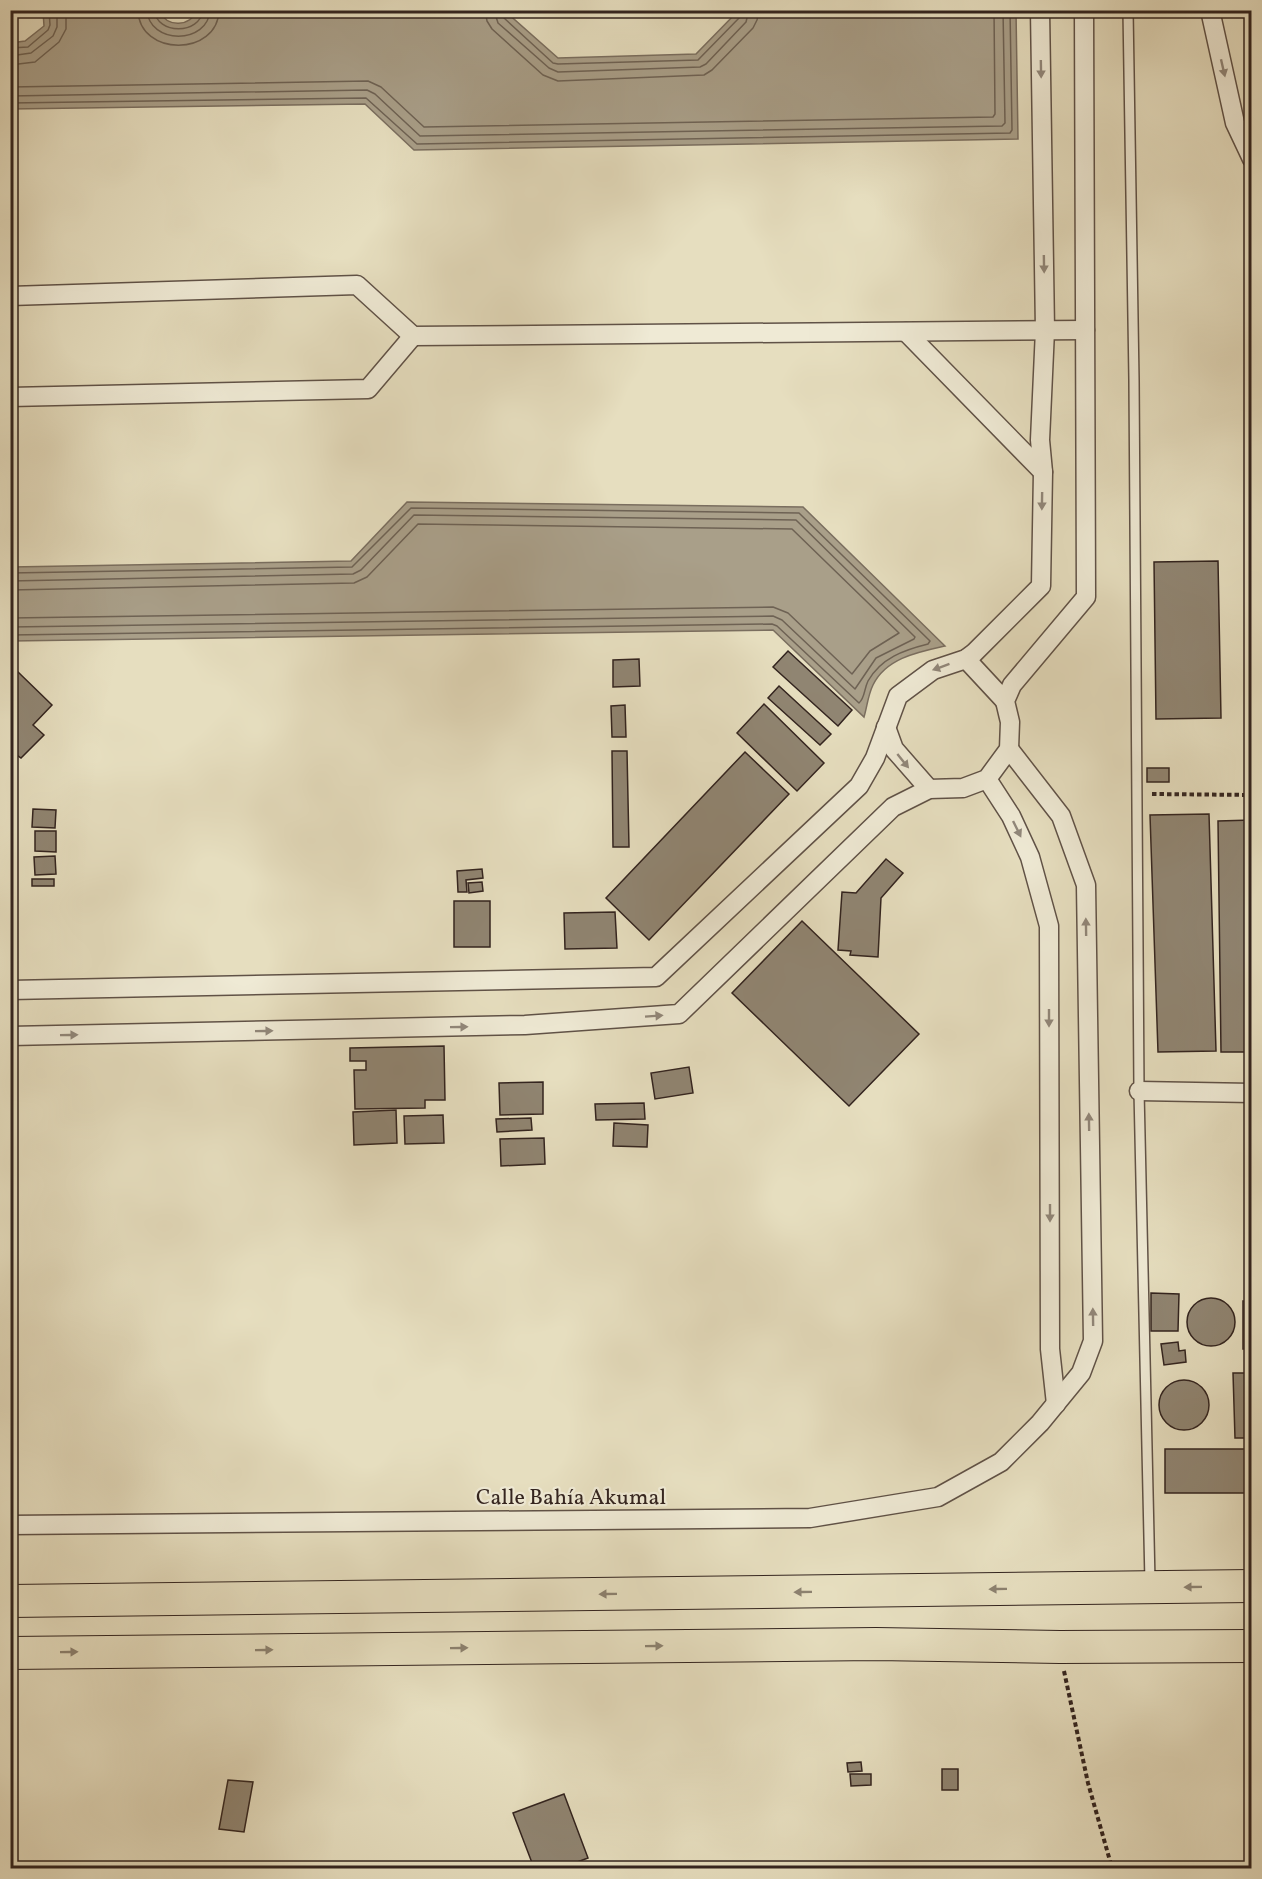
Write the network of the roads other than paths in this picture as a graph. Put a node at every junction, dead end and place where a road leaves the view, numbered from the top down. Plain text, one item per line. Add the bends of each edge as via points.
1 (1040, 10) edge
2 (1084, 10) edge
3 (1128, 10) edge
4 (1210, 10) edge
5 (1251, 159) edge
6 (10, 296) edge
7 (1045, 330) junction
8 (1085, 330) junction
9 (906, 332) junction
10 (413, 336) junction
11 (10, 397) edge
12 (1043, 472) junction
13 (966, 659) junction
14 (1005, 701) junction
15 (886, 727) junction
16 (1009, 749) junction
17 (987, 779) junction
18 (929, 789) junction
19 (10, 990) edge
20 (10, 1036) edge
21 (1138, 1091) junction
22 (1251, 1093) edge
23 (1056, 1404) junction
24 (10, 1525) edge
25 (1251, 1586) edge
26 (1150, 1587) junction
27 (10, 1601) edge
28 (1251, 1646) edge
29 (10, 1653) edge

1 -> 7 street
2 - 8 street
3 - 21 lane
4 -> 5 street via 1235,123
6 - 10 street via 357,285
7 - 8 street
7 - 9 street
7 - 12 street via 1040,441
8 - 14 street via 1086,597 1012,686
9 - 10 street
9 - 12 street
10 - 11 street via 368,389
12 -> 13 street via 1041,586
13 - 14 street
13 -> 15 street via 933,669 898,696
14 - 16 street via 1010,722
15 -> 18 street via 894,749
15 - 19 street via 860,786 656,977
16 - 17 street
23 -> 16 street, Calle Bahía Akumal via 1081,1373 1093,1341 1086,885 1061,816
17 - 18 street via 963,788
17 -> 23 street via 1030,856 1049,926 1050,1349
20 -> 18 street via 525,1025 679,1014 893,807
21 - 22 street
21 - 26 lane
23 - 24 street, Calle Bahía Akumal via 1001,1462 938,1497 810,1518
25 -> 26 highway
26 -> 27 highway
29 -> 28 highway via 876,1644

